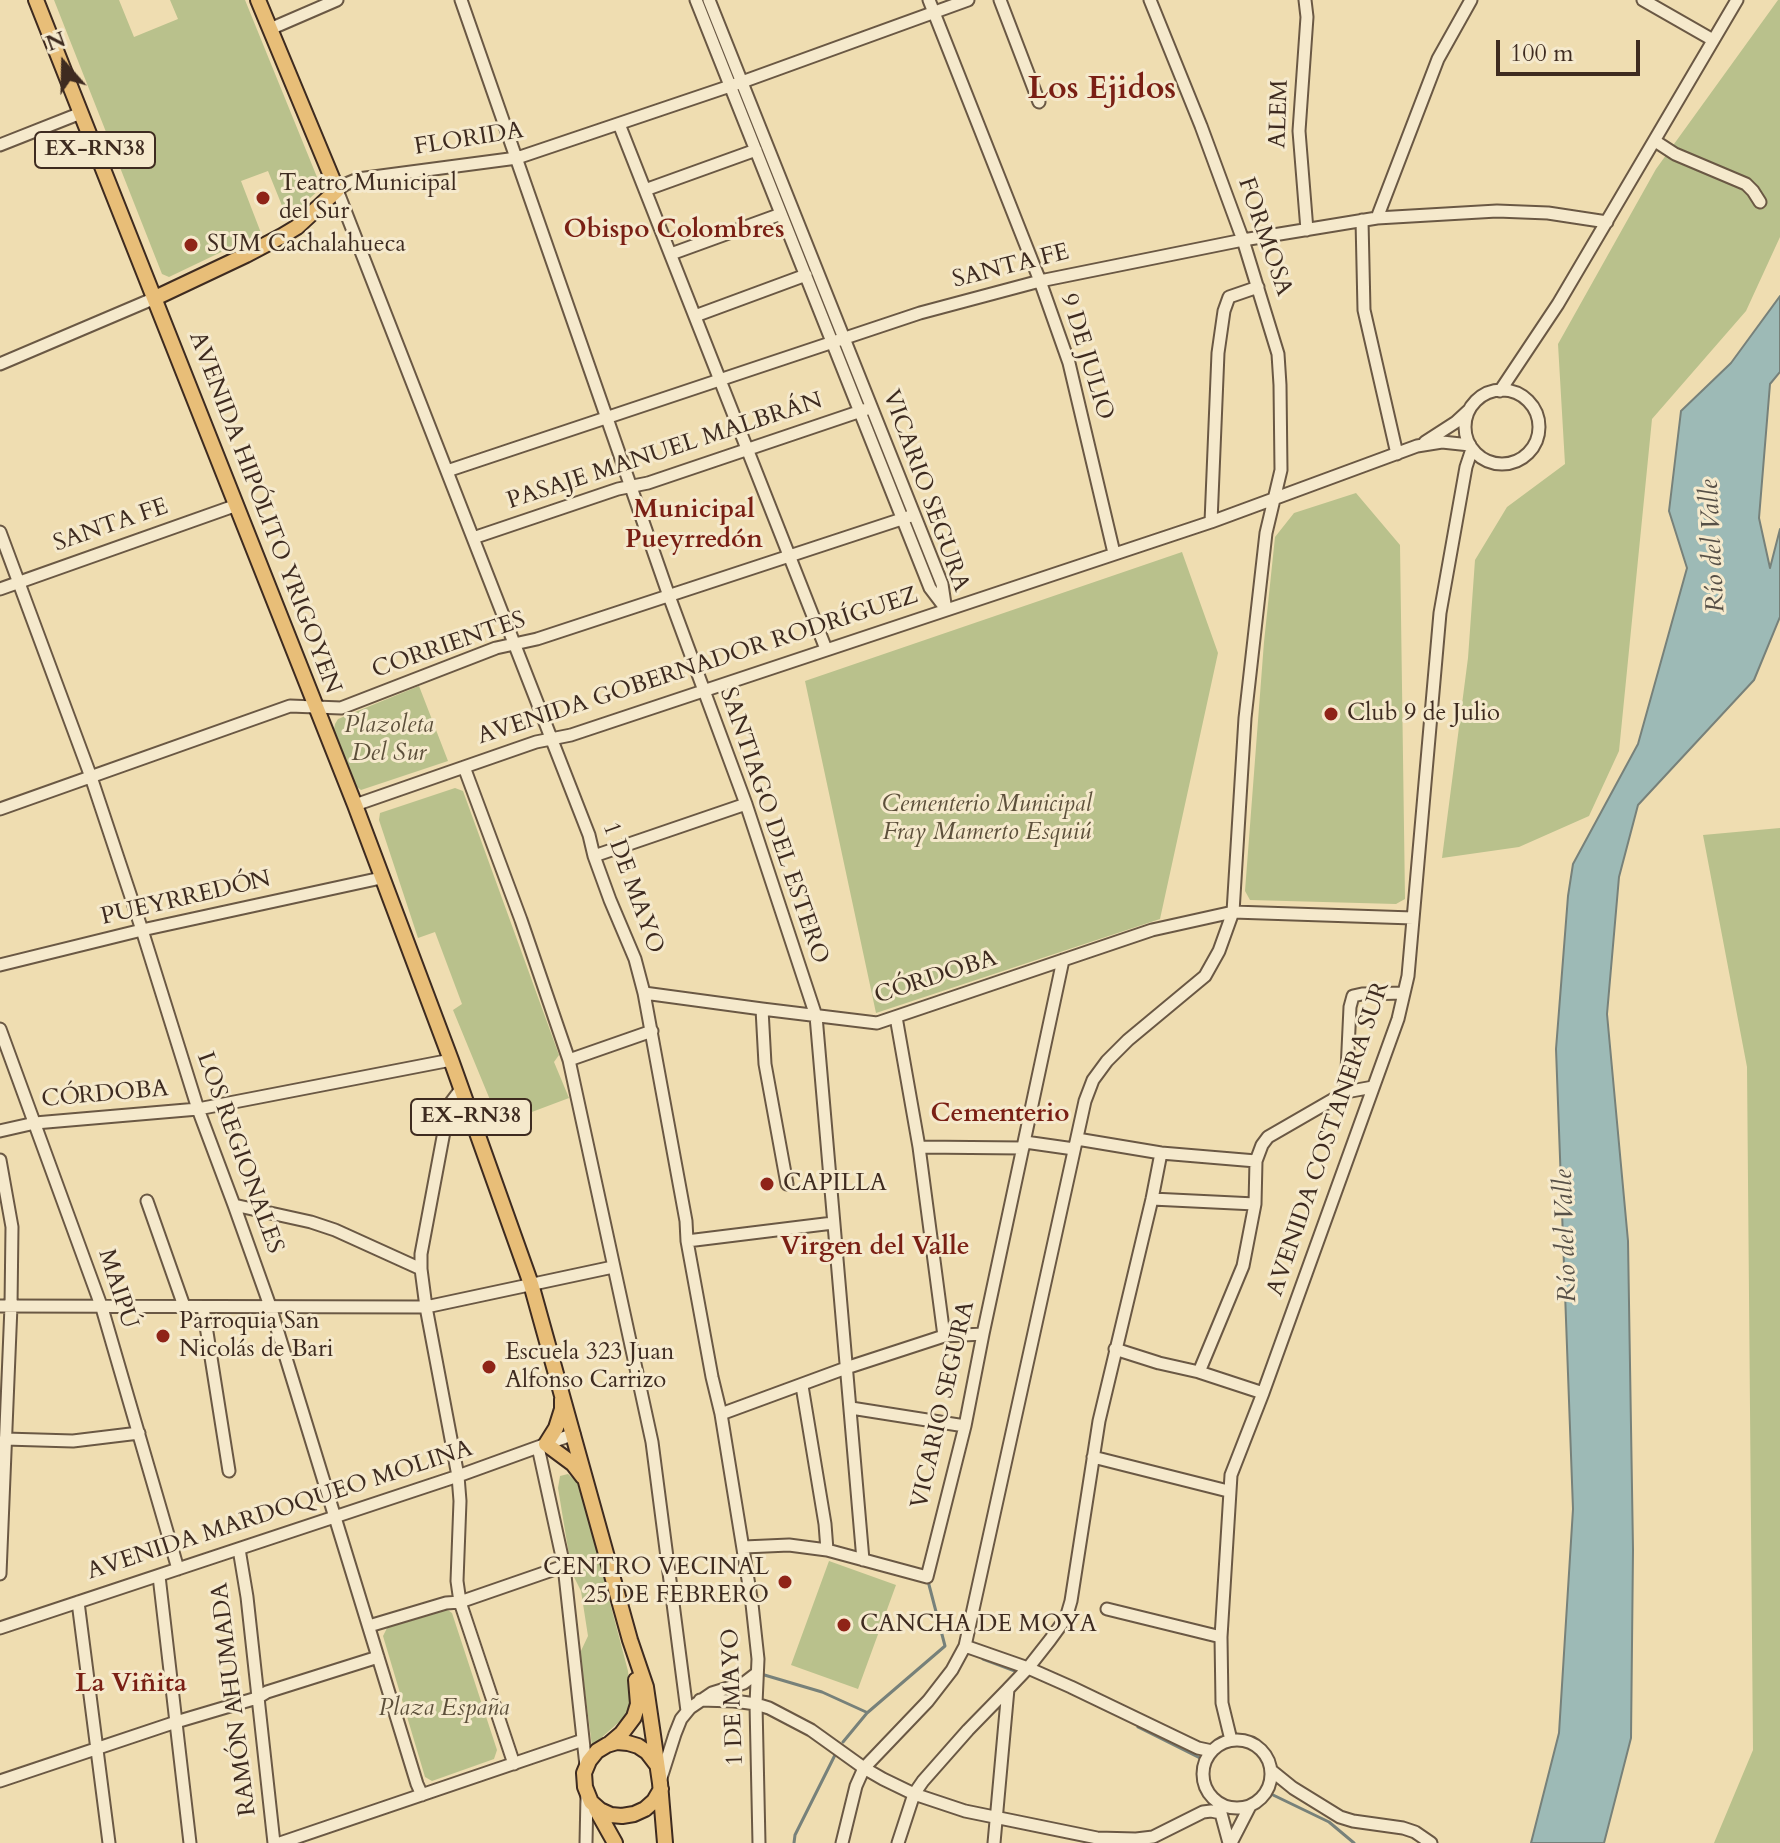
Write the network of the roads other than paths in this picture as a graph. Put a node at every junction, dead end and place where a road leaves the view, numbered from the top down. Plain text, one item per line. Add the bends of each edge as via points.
1 (36, 0) edge
2 (258, 0) edge
3 (337, 0) edge
4 (461, 0) edge
5 (696, 0) edge
6 (709, 0) edge
7 (929, 0) edge
8 (968, 0) edge
9 (1000, 0) edge
10 (1150, 0) edge
11 (1305, 0) edge
12 (1471, 0) edge
13 (1643, 0) edge
14 (1737, 0) edge
15 (934, 12) junction
16 (270, 29) junction
17 (1713, 40) junction
18 (736, 83) junction
19 (1039, 102) dead end
20 (81, 113) junction
21 (619, 124) junction
22 (1655, 141) junction
23 (0, 145) edge
24 (756, 150) junction
25 (517, 158) junction
26 (337, 190) junction
27 (645, 190) junction
28 (1760, 202) dead end
29 (781, 214) junction
30 (1377, 218) junction
31 (1362, 220) junction
32 (1607, 222) junction
33 (1307, 230) junction
34 (1243, 240) junction
35 (671, 254) junction
36 (806, 275) junction
37 (1040, 281) junction
38 (1258, 287) junction
39 (155, 298) junction
40 (695, 316) junction
41 (838, 340) junction
42 (0, 364) edge
43 (721, 379) junction
44 (1500, 391) junction
45 (866, 409) junction
46 (1470, 409) junction
47 (606, 418) junction
48 (1417, 446) junction
49 (1471, 447) junction
50 (748, 449) junction
51 (1397, 454) junction
52 (447, 471) junction
53 (631, 486) junction
54 (1274, 499) junction
55 (237, 505) junction
56 (908, 517) junction
57 (1211, 522) junction
58 (0, 532) edge
59 (473, 538) junction
60 (1114, 553) junction
61 (789, 556) junction
62 (18, 582) junction
63 (0, 589) edge
64 (669, 596) junction
65 (946, 609) junction
66 (514, 644) junction
67 (826, 649) junction
68 (703, 690) junction
69 (316, 707) junction
70 (552, 739) junction
71 (464, 767) junction
72 (91, 777) junction
73 (746, 804) junction
74 (355, 805) junction
75 (0, 809) edge
76 (594, 856) junction
77 (381, 878) junction
78 (1233, 912) junction
79 (1413, 918) junction
80 (142, 930) junction
81 (1063, 960) junction
82 (0, 965) edge
83 (644, 993) junction
84 (1404, 993) junction
85 (762, 1009) junction
86 (816, 1016) junction
87 (896, 1017) junction
88 (0, 1029) edge
89 (652, 1031) junction
90 (451, 1060) junction
91 (569, 1060) junction
92 (1373, 1087) junction
93 (461, 1089) junction
94 (1346, 1092) junction
95 (198, 1109) junction
96 (35, 1123) junction
97 (0, 1131) edge
98 (1076, 1144) junction
99 (1024, 1145) junction
100 (919, 1147) junction
101 (1161, 1153) junction
102 (0, 1160) edge
103 (1256, 1161) junction
104 (787, 1184) dead end
105 (1152, 1199) junction
106 (147, 1201) dead end
107 (1255, 1204) junction
108 (234, 1205) junction
109 (833, 1223) junction
110 (687, 1241) junction
111 (613, 1267) junction
112 (421, 1269) junction
113 (531, 1284) junction
114 (5, 1306) edge
115 (184, 1306) junction
116 (270, 1306) junction
117 (203, 1307) junction
118 (426, 1307) junction
119 (102, 1308) junction
120 (983, 1334) junction
121 (944, 1336) junction
122 (1115, 1349) junction
123 (846, 1368) junction
124 (1199, 1372) junction
125 (802, 1386) junction
126 (562, 1391) junction
127 (1263, 1393) junction
128 (851, 1408) junction
129 (721, 1414) junction
130 (965, 1426) junction
131 (139, 1433) junction
132 (574, 1434) junction
133 (5, 1439) junction
134 (542, 1446) junction
135 (1093, 1457) junction
136 (229, 1471) dead end
137 (458, 1476) junction
138 (586, 1481) junction
139 (1228, 1491) junction
140 (336, 1517) junction
141 (744, 1547) junction
142 (239, 1549) junction
143 (827, 1550) junction
144 (863, 1560) junction
145 (564, 1566) junction
146 (178, 1569) junction
147 (0, 1574) edge
148 (159, 1576) junction
149 (78, 1602) junction
150 (460, 1602) junction
151 (1107, 1609) dead end
152 (369, 1626) junction
153 (0, 1628) edge
154 (1221, 1637) junction
155 (630, 1640) junction
156 (965, 1646) junction
157 (378, 1657) junction
158 (1028, 1668) junction
159 (757, 1673) junction
160 (1008, 1689) junction
161 (257, 1698) junction
162 (700, 1700) junction
163 (756, 1704) junction
164 (687, 1711) junction
165 (176, 1722) junction
166 (583, 1740) junction
167 (1231, 1740) junction
168 (607, 1745) junction
169 (97, 1748) junction
170 (1212, 1751) junction
171 (514, 1764) junction
172 (586, 1766) junction
173 (657, 1766) junction
174 (864, 1768) junction
175 (1272, 1771) junction
176 (0, 1781) edge
177 (660, 1786) junction
178 (914, 1794) junction
179 (422, 1795) junction
180 (589, 1798) junction
181 (1250, 1806) junction
182 (1219, 1807) junction
183 (995, 1816) junction
184 (1092, 1840) edge
185 (109, 1843) edge
186 (190, 1843) edge
187 (277, 1843) edge
188 (586, 1843) edge
189 (615, 1843) edge
190 (665, 1843) edge
191 (759, 1843) edge
192 (842, 1843) edge
193 (898, 1843) edge
194 (994, 1843) edge
195 (1230, 1843) edge
196 (1431, 1843) edge

1 - 20 main road, AVENIDA HIPÓLITO YRIGOYEN / EX-RN38
2 - 16 main road, 1 DE MAYO
3 - 16 street
4 - 25 street, SANTIAGO DEL ESTERO
5 - 18 street, VICARIO SEGURA
6 - 18 street, VICARIO SEGURA
7 - 15 street, 9 DE JULIO
8 - 15 street, FLORIDA
9 - 19 street
10 - 34 street, FORMOSA
11 - 33 street, ALEM via 1299,131
12 - 30 street via 1438,59
13 - 17 street
14 - 17 street
15 - 18 street, FLORIDA
15 - 37 street, 9 DE JULIO
16 - 26 main road, 1 DE MAYO
17 - 22 street
18 - 21 street, FLORIDA
18 - 24 street, VICARIO SEGURA
18 - 41 street, VICARIO SEGURA
20 - 23 street
20 - 39 main road, AVENIDA HIPÓLITO YRIGOYEN / EX-RN38
21 - 25 street, FLORIDA
21 - 27 street
22 - 28 street via 1746,184
22 - 32 street
24 - 27 street
24 - 29 street, VICARIO SEGURA
25 - 26 street, FLORIDA via 358,179
25 - 47 street, SANTIAGO DEL ESTERO
26 - 39 main road, FLORIDA via 282,236
26 - 52 street, 1 DE MAYO
27 - 35 street
29 - 35 street
29 - 36 street, VICARIO SEGURA
30 - 31 street, SANTA FE
30 - 32 street, SANTA FE via 1497,211
31 - 33 street, SANTA FE
31 - 51 street via 1364,310
32 - 44 street
33 - 34 street, SANTA FE
34 - 37 street, SANTA FE
34 - 38 street, FORMOSA
35 - 40 street
36 - 40 street
36 - 41 street, VICARIO SEGURA
37 - 41 street, SANTA FE
37 - 60 street, 9 DE JULIO via 1069,363
38 - 54 street, FORMOSA via 1278,354 1281,470
38 - 57 street via 1229,297 1224,311
39 - 42 street, FLORIDA
39 - 55 main road, AVENIDA HIPÓLITO YRIGOYEN / EX-RN38
40 - 43 street
41 - 43 street, SANTA FE
41 - 45 street, VICARIO SEGURA
43 - 47 street, SANTA FE
43 - 50 street
44 - 46 street via 1482,396
44 - 49 street via 1515,393 1532,407 1538,428 1535,443 1526,455 1505,464 1483,459
45 - 50 street, PASAJE MANUEL MALBRÁN
45 - 56 street, VICARIO SEGURA
46 - 48 street, AVENIDA GOBERNADOR RODRÍGUEZ
46 - 49 street via 1465,429
47 - 52 street, SANTA FE
47 - 53 street, SANTIAGO DEL ESTERO
48 - 49 street, AVENIDA GOBERNADOR RODRÍGUEZ via 1442,442
48 - 51 street, AVENIDA GOBERNADOR RODRÍGUEZ
49 - 79 street, AVENIDA COSTANERA SUR via 1440,613
50 - 53 street, PASAJE MANUEL MALBRÁN
50 - 61 street
51 - 54 street, AVENIDA GOBERNADOR RODRÍGUEZ
52 - 59 street, 1 DE MAYO
53 - 59 street, PASAJE MANUEL MALBRÁN
53 - 64 street, SANTIAGO DEL ESTERO
54 - 57 street, AVENIDA GOBERNADOR RODRÍGUEZ
54 - 78 street, FORMOSA via 1245,718
55 - 62 street, SANTA FE
55 - 69 main road, AVENIDA HIPÓLITO YRIGOYEN / EX-RN38
56 - 61 street, CORRIENTES
56 - 65 street, VICARIO SEGURA via 942,584
57 - 60 street, AVENIDA GOBERNADOR RODRÍGUEZ
58 - 62 street, LOS REGIONALES
59 - 66 street, 1 DE MAYO
60 - 65 street, AVENIDA GOBERNADOR RODRÍGUEZ
61 - 64 street, CORRIENTES
61 - 67 street
62 - 63 street, SANTA FE
62 - 72 street, LOS REGIONALES
64 - 66 street, CORRIENTES
64 - 68 street, SANTIAGO DEL ESTERO
65 - 67 street, AVENIDA GOBERNADOR RODRÍGUEZ
66 - 69 street, CORRIENTES via 341,708
66 - 70 street, 1 DE MAYO
67 - 68 street, AVENIDA GOBERNADOR RODRÍGUEZ
68 - 70 street, AVENIDA GOBERNADOR RODRÍGUEZ
68 - 73 street, SANTIAGO DEL ESTERO
69 - 72 street, CORRIENTES via 290,706
69 - 74 main road, AVENIDA HIPÓLITO YRIGOYEN / EX-RN38
70 - 71 street, AVENIDA GOBERNADOR RODRÍGUEZ
70 - 76 street, 1 DE MAYO
71 - 74 street, AVENIDA GOBERNADOR RODRÍGUEZ
71 - 91 street
72 - 75 street, CORRIENTES
72 - 80 street, LOS REGIONALES
73 - 76 street
73 - 86 street, SANTIAGO DEL ESTERO
74 - 77 main road, AVENIDA HIPÓLITO YRIGOYEN / EX-RN38
76 - 83 street, 1 DE MAYO
77 - 80 street, PUEYRREDÓN
77 - 90 main road, AVENIDA HIPÓLITO YRIGOYEN / EX-RN38
78 - 79 street, CÓRDOBA
78 - 81 street, CÓRDOBA via 1152,930
78 - 98 street, FORMOSA via 1205,976 1128,1040 1093,1080
79 - 84 street, AVENIDA COSTANERA SUR
80 - 82 street, PUEYRREDÓN
80 - 95 street, LOS REGIONALES
81 - 87 street, CÓRDOBA
81 - 99 street, VICARIO SEGURA
83 - 85 street, CÓRDOBA
83 - 89 street, 1 DE MAYO
84 - 92 street, AVENIDA COSTANERA SUR
84 - 94 street via 1353,996
85 - 86 street, CÓRDOBA
85 - 104 street via 765,1064
86 - 87 street, CÓRDOBA via 877,1023
86 - 109 street, SANTIAGO DEL ESTERO
87 - 100 street
88 - 96 street, MAIPÚ
89 - 91 street
89 - 110 street, 1 DE MAYO
90 - 93 main road, AVENIDA HIPÓLITO YRIGOYEN / EX-RN38
90 - 95 street, CÓRDOBA
91 - 111 street
92 - 94 street
92 - 127 street, AVENIDA COSTANERA SUR
93 - 112 street via 449,1105
93 - 113 main road, AVENIDA HIPÓLITO YRIGOYEN / EX-RN38
94 - 103 street via 1268,1137
95 - 96 street, CÓRDOBA
95 - 108 street, LOS REGIONALES
96 - 97 street, CÓRDOBA
96 - 119 street, MAIPÚ
98 - 99 street
98 - 101 street
98 - 156 street, FORMOSA
99 - 100 street
99 - 120 street, VICARIO SEGURA
100 - 121 street
101 - 103 street
101 - 105 street
102 - 114 street via 12,1227
103 - 107 street
105 - 107 street
105 - 122 street
106 - 115 street
107 - 124 street via 1243,1266
108 - 112 street via 335,1230
108 - 116 street, LOS REGIONALES
109 - 110 street
109 - 123 street, SANTIAGO DEL ESTERO
110 - 129 street, 1 DE MAYO
111 - 113 street
111 - 164 street via 652,1442
112 - 118 street
113 - 118 street
113 - 126 main road, AVENIDA HIPÓLITO YRIGOYEN / EX-RN38
114 - 119 street
114 - 133 street
115 - 117 street
115 - 119 street
116 - 117 street
116 - 118 street
116 - 140 street, LOS REGIONALES
117 - 136 street
118 - 137 street
119 - 131 street, MAIPÚ
120 - 121 street
120 - 130 street, VICARIO SEGURA
121 - 123 street
122 - 124 street
122 - 135 street
123 - 125 street
123 - 128 street, SANTIAGO DEL ESTERO
124 - 127 street
125 - 129 street
125 - 143 street
126 - 132 main road, AVENIDA HIPÓLITO YRIGOYEN / EX-RN38
126 - 134 main road via 556,1428
127 - 139 street, AVENIDA COSTANERA SUR
128 - 130 street
128 - 144 street, SANTIAGO DEL ESTERO
129 - 141 street, 1 DE MAYO
130 - 144 street, VICARIO SEGURA via 927,1577
131 - 133 street via 73,1441
131 - 146 street, MAIPÚ
132 - 134 street, AVENIDA MARDOQUEO MOLINA
132 - 138 main road, AVENIDA HIPÓLITO YRIGOYEN / EX-RN38
133 - 147 street
134 - 137 street, AVENIDA MARDOQUEO MOLINA
134 - 138 main road via 573,1464
134 - 145 street
135 - 139 street
135 - 158 street via 1066,1618
137 - 140 street, AVENIDA MARDOQUEO MOLINA
137 - 150 street
138 - 155 main road, AVENIDA HIPÓLITO YRIGOYEN / EX-RN38
139 - 154 street, AVENIDA COSTANERA SUR
140 - 142 street, AVENIDA MARDOQUEO MOLINA
140 - 152 street, LOS REGIONALES
141 - 143 street
141 - 159 street, 1 DE MAYO
142 - 146 street, AVENIDA MARDOQUEO MOLINA
142 - 161 street, RAMÓN AHUMADA
143 - 144 street
145 - 150 street
145 - 166 street
146 - 148 street, AVENIDA MARDOQUEO MOLINA
148 - 149 street, AVENIDA MARDOQUEO MOLINA
148 - 165 street
149 - 153 street, AVENIDA MARDOQUEO MOLINA
149 - 169 street
150 - 152 street
150 - 171 street
151 - 154 street
152 - 157 street, LOS REGIONALES
154 - 167 street, AVENIDA COSTANERA SUR via 1222,1703
155 - 168 main road, AVENIDA HIPÓLITO YRIGOYEN / EX-RN38 via 638,1704 622,1733
155 - 173 main road, AVENIDA HIPÓLITO YRIGOYEN / EX-RN38 via 650,1704
156 - 158 street
156 - 174 street, FORMOSA via 928,1701
157 - 161 street
157 - 179 street, LOS REGIONALES
158 - 160 street
158 - 170 street
159 - 162 street
159 - 163 street, 1 DE MAYO
160 - 178 street
160 - 183 street
161 - 165 street
161 - 187 street, RAMÓN AHUMADA
162 - 163 street
162 - 164 street
163 - 174 street via 811,1730
163 - 191 street, 1 DE MAYO
164 - 177 street
165 - 169 street
165 - 186 street
166 - 171 street
166 - 172 street
167 - 170 street
167 - 175 street via 1258,1747
168 - 172 main road, EX-RN38
168 - 173 main road via 638,1746
169 - 176 street
169 - 185 street
170 - 182 street via 1203,1778
171 - 179 street
172 - 180 main road
173 - 177 main road, EX-RN38
174 - 178 street
174 - 192 street
175 - 181 street via 1267,1792
175 - 196 street via 1340,1817 1403,1828
177 - 180 main road via 654,1801 634,1814 611,1815
177 - 190 main road, EX-RN38
178 - 183 street
178 - 193 street
179 - 187 street
180 - 188 street
180 - 189 main road
181 - 182 street
181 - 195 street
182 - 184 street via 1153,1837
182 - 195 street
183 - 184 street
183 - 194 street

